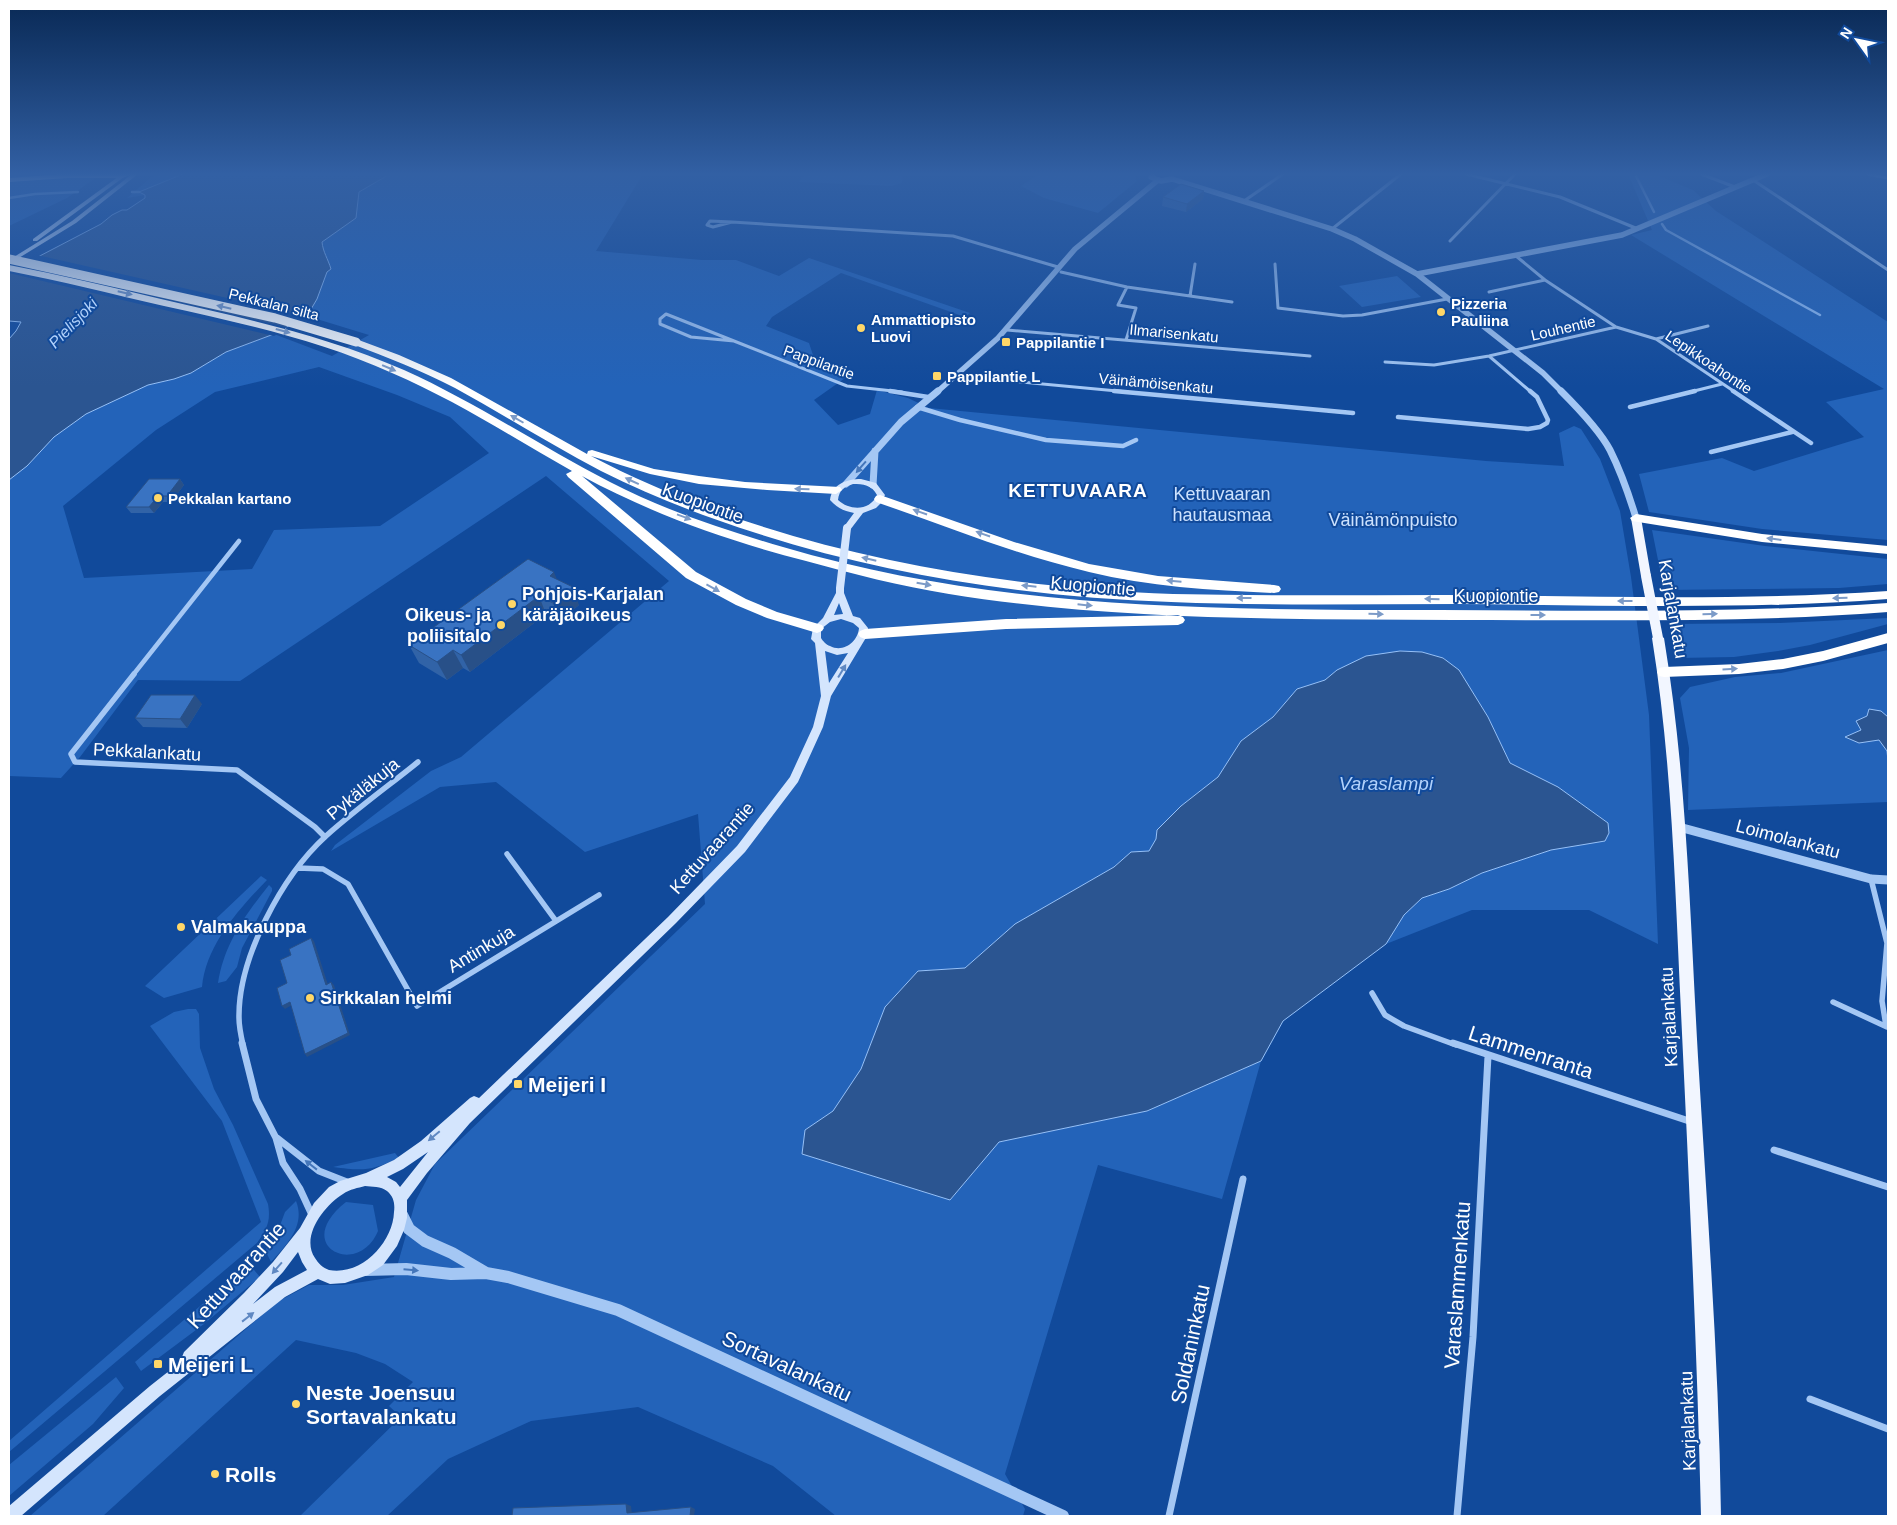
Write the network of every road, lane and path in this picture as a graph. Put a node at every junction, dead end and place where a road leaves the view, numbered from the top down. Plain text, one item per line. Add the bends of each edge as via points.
1 (24, 245) edge
2 (34, 245) edge
3 (982, 245) edge
4 (1081, 245) edge
5 (1366, 245) edge
6 (1571, 245) edge
7 (1851, 245) edge
8 (9, 255) edge
9 (1516, 256) junction
10 (9, 260) edge
11 (1195, 264) dead end
12 (1275, 264) dead end
13 (9, 268) edge
14 (1059, 269) junction
15 (1888, 270) edge
16 (1417, 274) junction
17 (1545, 280) junction
18 (1127, 287) junction
19 (1489, 292) dead end
20 (1190, 296) junction
21 (1447, 299) junction
22 (1232, 302) dead end
23 (1708, 326) dead end
24 (1616, 327) junction
25 (1007, 330) junction
26 (1656, 339) junction
27 (1126, 340) junction
28 (734, 341) junction
29 (356, 342) joint
30 (344, 350) joint
31 (1514, 350) junction
32 (1310, 356) dead end
33 (1489, 356) junction
34 (1386, 362) dead end
35 (956, 376) junction
36 (1722, 384) junction
37 (928, 397) junction
38 (917, 407) junction
39 (1630, 407) dead end
40 (1353, 413) dead end
41 (1398, 417) dead end
42 (1792, 432) junction
43 (1136, 440) dead end
44 (559, 443) junction
45 (1811, 443) dead end
46 (875, 450) junction
47 (545, 452) junction
48 (1711, 452) dead end
49 (873, 484) junction
50 (841, 487) junction
51 (880, 499) junction
52 (842, 508) junction
53 (861, 510) junction
54 (1636, 518) junction
55 (847, 528) junction
56 (239, 541) dead end
57 (1888, 550) edge
58 (840, 590) junction
59 (1888, 594) edge
60 (1380, 599) junction
61 (1888, 608) edge
62 (1327, 614) junction
63 (849, 617) junction
64 (822, 624) junction
65 (1888, 638) edge
66 (861, 640) junction
67 (819, 644) junction
68 (1664, 672) junction
69 (826, 696) junction
70 (418, 762) dead end
71 (1679, 827) junction
72 (325, 837) junction
73 (508, 854) dead end
74 (298, 868) junction
75 (1871, 879) junction
76 (1888, 880) edge
77 (599, 895) dead end
78 (556, 921) junction
79 (1372, 993) dead end
80 (588, 1000) junction
81 (1833, 1002) dead end
82 (1887, 1026) edge
83 (1488, 1056) junction
84 (1694, 1123) junction
85 (276, 1138) junction
86 (1774, 1150) dead end
87 (1243, 1179) dead end
88 (365, 1180) junction
89 (350, 1183) junction
90 (1888, 1187) edge
91 (400, 1198) junction
92 (402, 1215) junction
93 (312, 1216) junction
94 (306, 1229) junction
95 (362, 1270) junction
96 (318, 1272) junction
97 (486, 1273) junction
98 (155, 1391) junction
99 (1810, 1399) dead end
100 (1888, 1429) edge
101 (9, 1516) edge
102 (1063, 1516) edge
103 (1168, 1516) edge
104 (1457, 1516) edge
105 (1711, 1516) edge

1 - 8 main road
2 - 10 main road
3 - 14 street
4 - 14 street
5 - 16 street
6 - 9 street
7 - 15 street
9 - 16 street
9 - 17 street, Lepikkoahontie
29 -> 10 highway, Pekkalan silta, bridge via 275,318
11 - 20 street
12 - 21 street via 1278,308 1343,316 1362,315
13 -> 30 highway, Pekkalan silta via 264,325
14 - 18 street
14 - 25 street
16 - 21 street
17 - 19 street
17 - 24 street, Lepikkoahontie
18 - 20 street
18 - 27 street via 1118,305 1136,308
20 - 22 street
21 - 31 street
23 - 26 street
24 - 26 street, Lepikkoahontie
24 - 31 street, Louhentie
25 - 27 street, Ilmarisenkatu
25 - 35 street
26 - 36 street, Lepikkoahontie
27 - 32 street, Ilmarisenkatu
28 - 28 street, Pappilantie via 666,314 660,320 660,324 691,336
28 - 37 street, Pappilantie via 847,386
44 -> 29 highway, Kuopiontie via 426,370
30 -> 47 highway, Kuopiontie via 445,394
31 - 33 street, Louhentie
31 - 54 street via 1568,398 1608,448
33 - 34 street, Louhentie via 1434,365
33 - 41 street via 1537,397 1547,423 1528,429
35 - 37 street
35 - 40 street, Väinämöisenkatu
36 - 39 street
36 - 42 street, Lepikkoahontie
37 - 38 street
38 - 43 street via 1046,440 1123,446
38 - 46 street
42 - 45 street, Lepikkoahontie
42 - 48 street
50 -> 44 highway via 713,482 653,472
60 -> 44 highway, Kuopiontie via 1130,596 928,572 829,550 754,528 630,481
46 - 49 street
46 -> 50 street
47 -> 62 highway, Kuopiontie via 615,489 744,538 812,559 923,584 1130,609
47 -> 64 highway via 692,576 772,615
49 - 50 main road via 860,481
49 - 51 main road via 880,491
50 - 52 main road via 834,500
51 - 53 main road via 873,506
60 -> 51 highway via 1132,576 1088,568
52 - 53 main road
52 - 55 main road
53 - 55 main road
57 -> 54 highway via 1762,538
54 - 68 main road, Karjalankatu, bridge
55 - 58 main road, bridge
56 - 72 street, Pekkalankatu via 71,754 75,762 237,770
58 - 63 main road
58 - 64 main road
59 -> 60 highway, Kuopiontie via 1844,598 1680,601
62 -> 61 highway, Kuopiontie via 1689,615
62 - 66 highway via 1006,624
63 - 64 main road via 841,616
63 - 66 main road via 861,624
64 - 67 main road via 816,639
68 -> 65 highway via 1785,664
66 - 67 main road via 837,651
69 -> 66 main road, Kettuvaarantie
67 - 69 main road, Kettuvaarantie
68 - 71 main road, Karjalankatu
69 - 80 main road, Kettuvaarantie via 818,727 794,779 741,849
70 - 72 street, Pykäläkuja
71 - 75 street, Loimolankatu
71 - 84 main road, Karjalankatu
72 - 74 street, Pykäläkuja
73 - 78 street
74 - 78 street, Antinkuja via 323,869 348,884 417,1006
74 - 85 street, Pykäläkuja via 259,934 242,988 239,1018 256,1099
75 - 76 street, Loimolankatu
75 - 82 street via 1887,943 1882,1001
77 - 78 street, Antinkuja
79 - 83 street, Lammenranta via 1385,1015 1393,1021
80 -> 88 main road, Kettuvaarantie via 409,1157 386,1173
80 - 91 main road, Kettuvaarantie via 466,1119
81 - 82 street
83 - 84 street, Lammenranta
83 - 104 street, Varaslammenkatu via 1473,1337
84 - 105 main road, Karjalankatu
89 -> 85 street via 319,1171
85 - 93 street via 283,1163
86 - 90 street
87 - 103 street, Soldaninkatu
88 - 89 main road
88 - 91 main road via 382,1181
89 - 93 main road via 322,1202
91 - 92 main road
92 - 95 main road via 391,1245 378,1260
92 - 97 street, Sortavalankatu via 409,1230
93 - 94 main road
94 - 96 main road via 307,1261
94 -> 98 main road, Kettuvaarantie via 270,1276
95 - 96 main road via 330,1277
95 -> 97 street, Sortavalankatu
98 -> 96 main road, Kettuvaarantie via 280,1292
97 - 102 street, Sortavalankatu via 618,1310
98 - 101 main road, Kettuvaarantie
99 - 100 street

